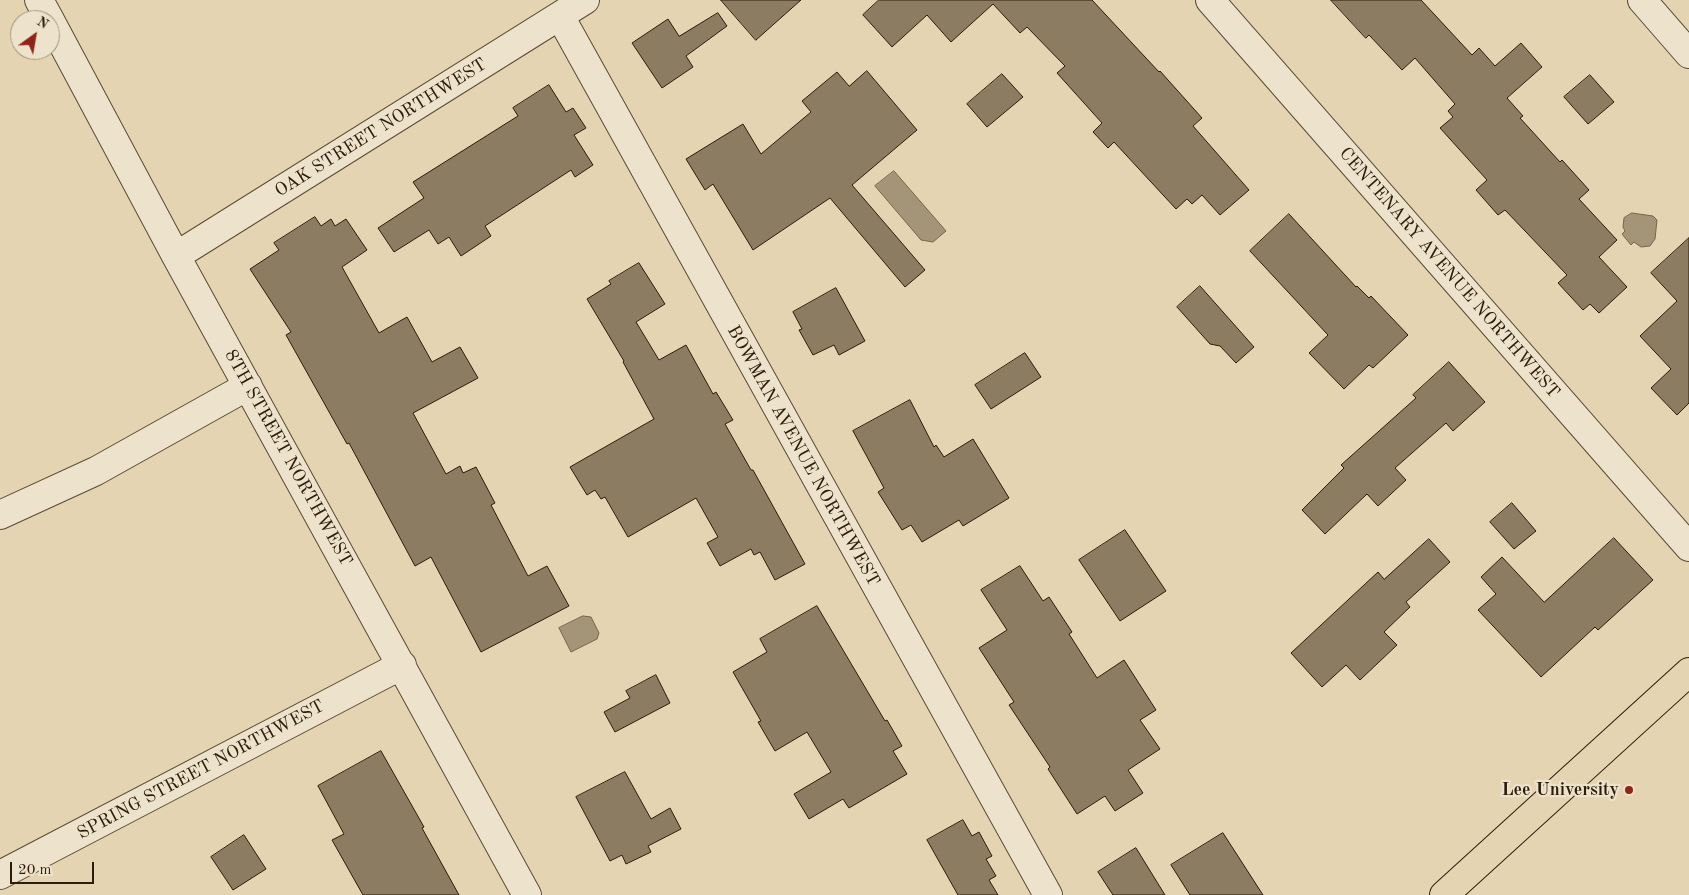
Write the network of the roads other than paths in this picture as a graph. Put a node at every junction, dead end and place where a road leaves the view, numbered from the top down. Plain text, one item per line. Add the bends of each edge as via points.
1 (585, 0) edge
2 (1210, 0) edge
3 (1642, 0) edge
4 (560, 16) junction
5 (60, 39) edge
6 (1689, 54) edge
7 (176, 256) junction
8 (248, 386) junction
9 (0, 515) edge
10 (1689, 547) edge
11 (402, 665) junction
12 (1689, 672) edge
13 (0, 875) edge
14 (527, 895) edge
15 (1048, 895) edge
16 (1444, 895) edge

1 - 4 street, OAK STREET NORTHWEST
2 - 10 street, CENTENARY AVENUE NORTHWEST
3 - 6 street
4 - 7 street, OAK STREET NORTHWEST
4 - 15 street, BOWMAN AVENUE NORTHWEST
5 - 7 street, 8TH STREET NORTHWEST
7 - 8 street, 8TH STREET NORTHWEST
8 - 9 street via 96,471
8 - 11 street, 8TH STREET NORTHWEST
11 - 13 street, SPRING STREET NORTHWEST
11 - 14 street, 8TH STREET NORTHWEST
12 - 16 main road

